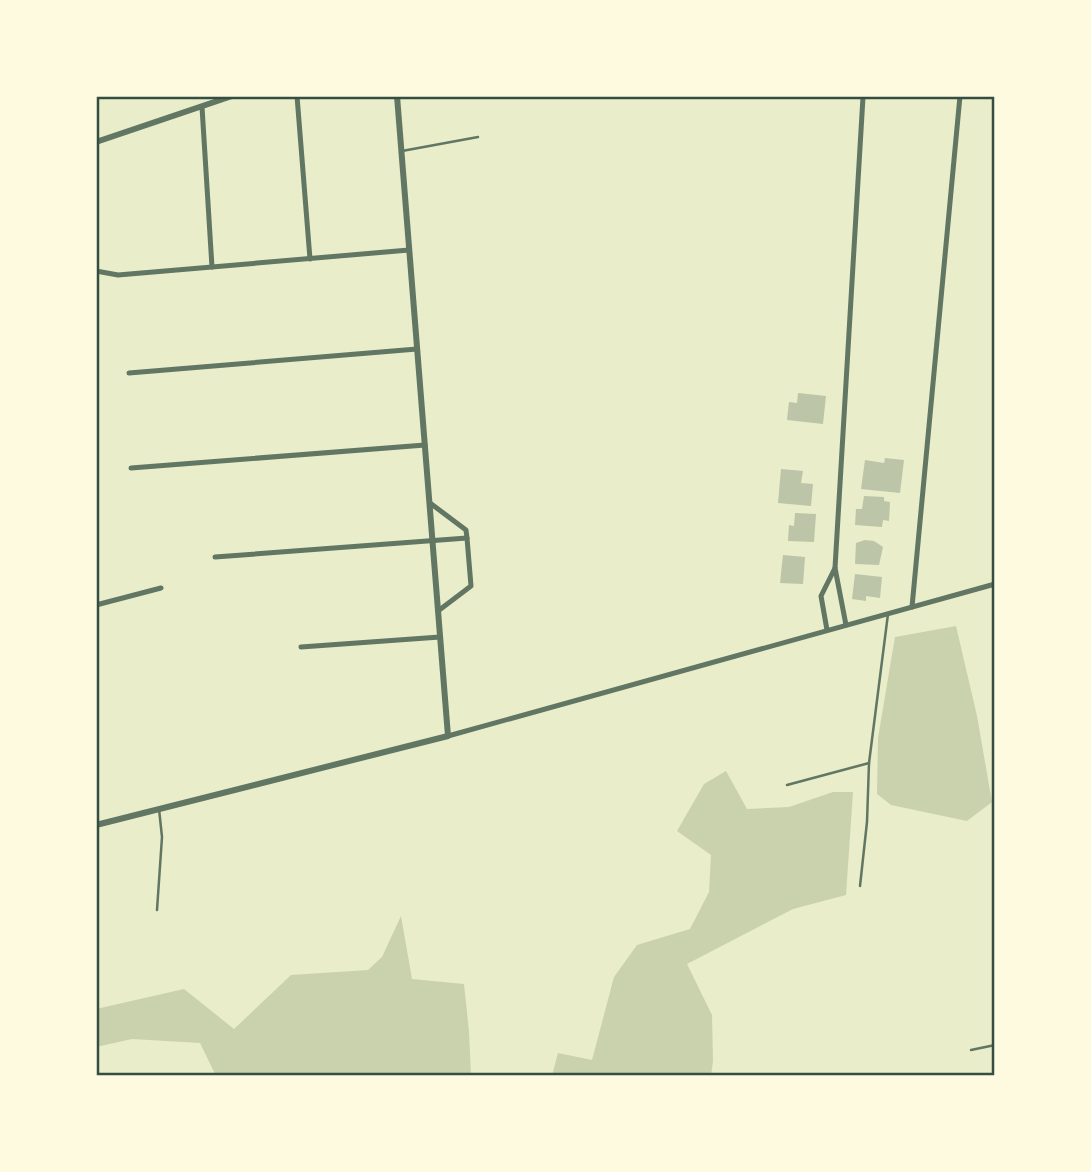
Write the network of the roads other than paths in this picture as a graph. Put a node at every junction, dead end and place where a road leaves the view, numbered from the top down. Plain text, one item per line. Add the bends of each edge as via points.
1 (232, 96) edge
2 (298, 96) edge
3 (397, 96) edge
4 (960, 96) edge
5 (863, 97) edge
6 (202, 107) junction
7 (478, 137) dead end
8 (96, 142) edge
9 (401, 151) junction
10 (409, 250) junction
11 (310, 259) junction
12 (212, 267) junction
13 (96, 271) edge
14 (417, 349) junction
15 (129, 373) dead end
16 (425, 445) junction
17 (131, 468) dead end
18 (430, 503) junction
19 (467, 538) junction
20 (433, 541) junction
21 (215, 557) dead end
22 (835, 568) junction
23 (995, 584) edge
24 (161, 588) dead end
25 (96, 605) edge
26 (912, 607) junction
27 (438, 611) junction
28 (888, 614) junction
29 (846, 625) junction
30 (827, 630) junction
31 (440, 637) junction
32 (301, 647) dead end
33 (448, 736) junction
34 (869, 763) junction
35 (788, 785) dead end
36 (159, 810) junction
37 (96, 825) edge
38 (860, 886) dead end
39 (157, 910) dead end
40 (995, 1045) edge
41 (971, 1050) dead end

1 - 6 street
2 - 11 street
3 - 9 street
4 - 26 street
5 - 22 street
6 - 8 street
6 - 12 street
7 - 9 lane
9 - 10 street
10 - 11 street
10 - 14 street
11 - 12 street
12 - 13 street via 118,275
14 - 15 street
14 - 16 street
16 - 17 street
16 - 18 street
18 - 19 street via 467,530
18 - 20 street
19 - 20 street
19 - 27 street via 471,586
20 - 21 street
20 - 27 street
22 - 29 street
22 - 30 street via 821,596
23 - 26 street
24 - 25 street
26 - 28 street
27 - 31 street
28 - 29 street
28 - 34 lane
29 - 30 street
30 - 33 street
31 - 32 street
31 - 33 street
33 - 36 street
34 - 35 lane
34 - 38 lane
36 - 37 street
36 - 39 lane via 162,837
40 - 41 lane

